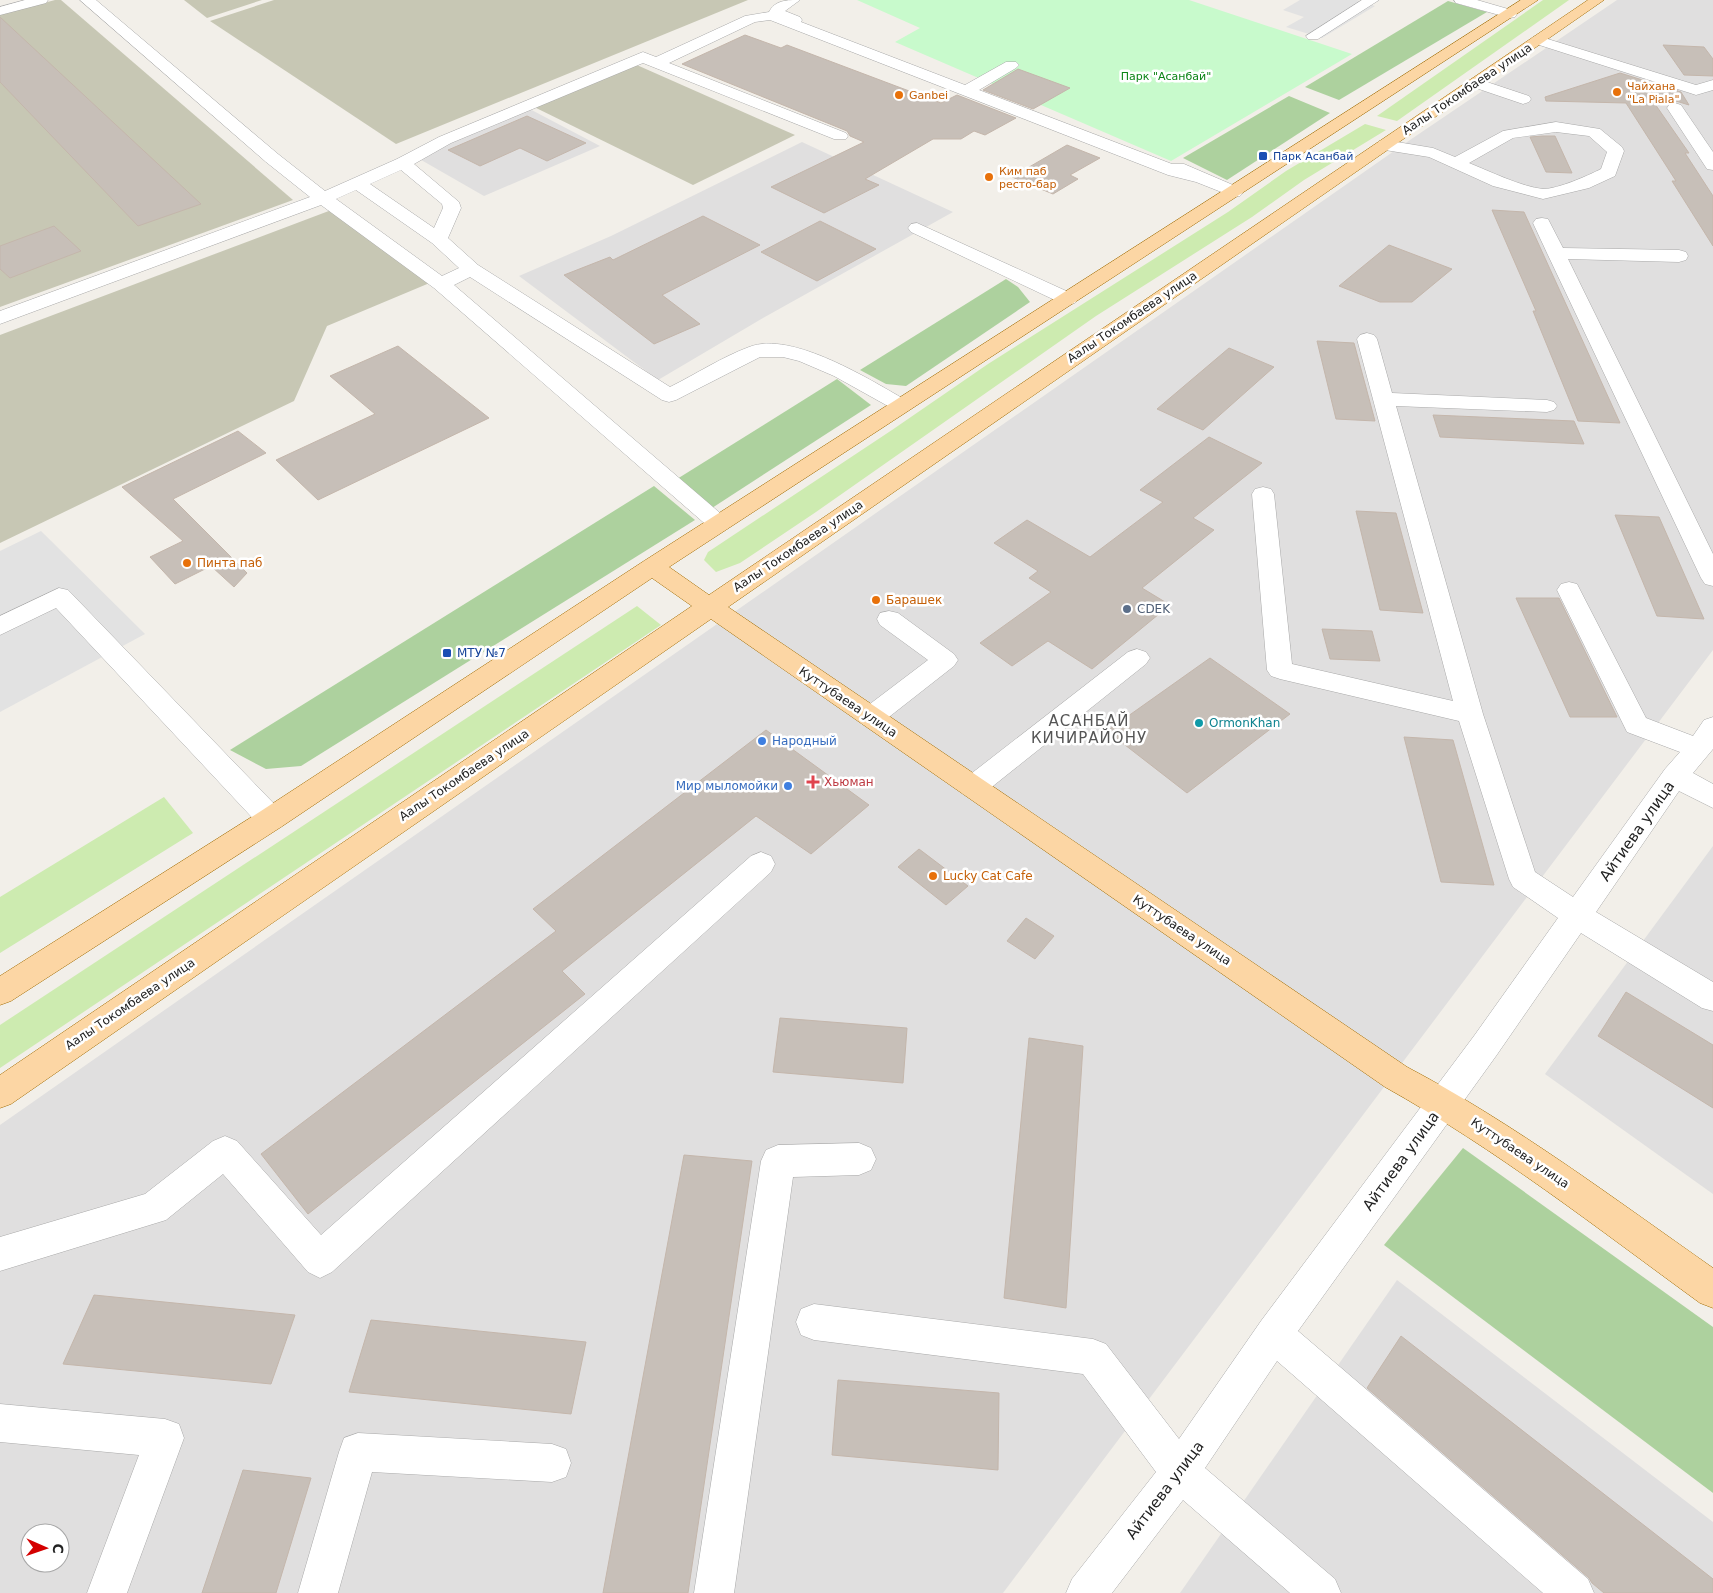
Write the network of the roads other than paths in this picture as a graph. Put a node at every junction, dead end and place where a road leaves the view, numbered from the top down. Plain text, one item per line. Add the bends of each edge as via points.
1 (41, 0) edge
2 (87, 0) edge
3 (792, 0) edge
4 (1372, 0) edge
5 (1461, 0) edge
6 (1531, 0) edge
7 (1597, 0) edge
8 (765, 8) edge
9 (0, 11) edge
10 (1510, 14) junction
11 (1313, 36) dead end
12 (1538, 40) junction
13 (649, 60) junction
14 (1012, 65) dead end
15 (1475, 83) junction
16 (1713, 85) edge
17 (971, 88) junction
18 (1524, 99) dead end
19 (1674, 108) dead end
20 (840, 136) dead end
21 (1694, 136) junction
22 (1713, 137) edge
23 (1385, 145) junction
24 (403, 163) junction
25 (1456, 163) junction
26 (1713, 164) edge
27 (1195, 177) junction
28 (357, 183) junction
29 (1234, 192) junction
30 (323, 198) junction
31 (1542, 223) dead end
32 (918, 228) dead end
33 (438, 239) junction
34 (1556, 253) junction
35 (1679, 256) dead end
36 (471, 269) junction
37 (441, 284) junction
38 (1068, 299) junction
39 (0, 318) edge
40 (1367, 339) dead end
41 (1382, 399) junction
42 (902, 406) junction
43 (1547, 406) dead end
44 (1263, 494) dead end
45 (719, 524) junction
46 (652, 567) junction
47 (1713, 578) edge
48 (1569, 590) dead end
49 (708, 607) junction
50 (890, 619) dead end
51 (0, 626) edge
52 (1137, 658) dead end
53 (1470, 714) junction
54 (871, 717) junction
55 (1706, 738) edge
56 (1675, 776) junction
57 (973, 787) junction
58 (1713, 797) edge
59 (271, 818) junction
60 (761, 864) dead end
61 (1578, 916) junction
62 (0, 992) edge
63 (1713, 998) edge
64 (0, 1093) edge
65 (1444, 1103) junction
66 (859, 1159) dead end
67 (0, 1254) edge
68 (1713, 1290) edge
69 (814, 1322) dead end
70 (1274, 1334) junction
71 (0, 1423) edge
72 (552, 1463) dead end
73 (1180, 1472) junction
74 (107, 1593) edge
75 (318, 1593) edge
76 (714, 1593) edge
77 (1086, 1593) edge
78 (1321, 1593) edge
79 (1574, 1593) edge

1 - 9 street
2 - 30 street
3 - 8 street
4 - 11 street
5 - 10 street
6 - 10 main road
7 - 12 main road, Аалы Токомбаева улица
8 - 13 street via 750,19
8 - 17 street
8 - 27 street via 779,18
10 - 29 main road
12 - 15 main road, Аалы Токомбаева улица
12 - 16 street via 1696,90
13 - 20 street
13 - 24 street via 446,140
14 - 17 street
15 - 18 street
15 - 23 main road, Аалы Токомбаева улица
17 - 27 street
19 - 21 street
21 - 22 street
21 - 26 street
23 - 25 street via 1433,153
23 - 49 main road, Аалы Токомбаева улица
24 - 28 street
24 - 33 street via 450,202 452,208
25 - 25 street via 1499,182 1543,194 1583,184 1609,172 1616,150 1594,132 1556,127 1509,134
27 - 29 street
28 - 30 street
28 - 33 street
29 - 38 main road
30 - 37 street
30 - 39 street
31 - 34 street
32 - 38 street
33 - 36 street
34 - 35 street
34 - 47 street
36 - 37 street
36 - 42 street via 669,396 756,351 784,351 841,372
37 - 45 street
38 - 42 main road
40 - 41 street
41 - 43 street
41 - 53 street
42 - 45 main road
44 - 53 street via 1280,670
45 - 46 main road
46 - 49 main road, Куттубаева улица
46 - 59 main road
48 - 55 street via 1636,725
49 - 54 main road, Куттубаева улица
49 - 64 main road, Аалы Токомбаева улица
50 - 54 street via 946,660
51 - 59 street via 59,596
52 - 57 street
53 - 61 street via 1523,879
54 - 57 main road, Куттубаева улица
55 - 56 street, Айтиева улица
56 - 58 street
56 - 61 street, Айтиева улица
57 - 65 main road, Куттубаева улица via 1396,1077
59 - 62 main road
60 - 67 street via 320,1260 225,1152 154,1208
61 - 63 street
61 - 65 street, Айтиева улица
65 - 68 main road, Куттубаева улица via 1502,1138
65 - 70 street, Айтиева улица
66 - 76 street via 778,1161
69 - 73 street via 1093,1357
70 - 73 street, Айтиева улица
70 - 79 street
71 - 74 street via 165,1438
72 - 75 street via 358,1452
73 - 77 street, Айтиева улица
73 - 78 street

